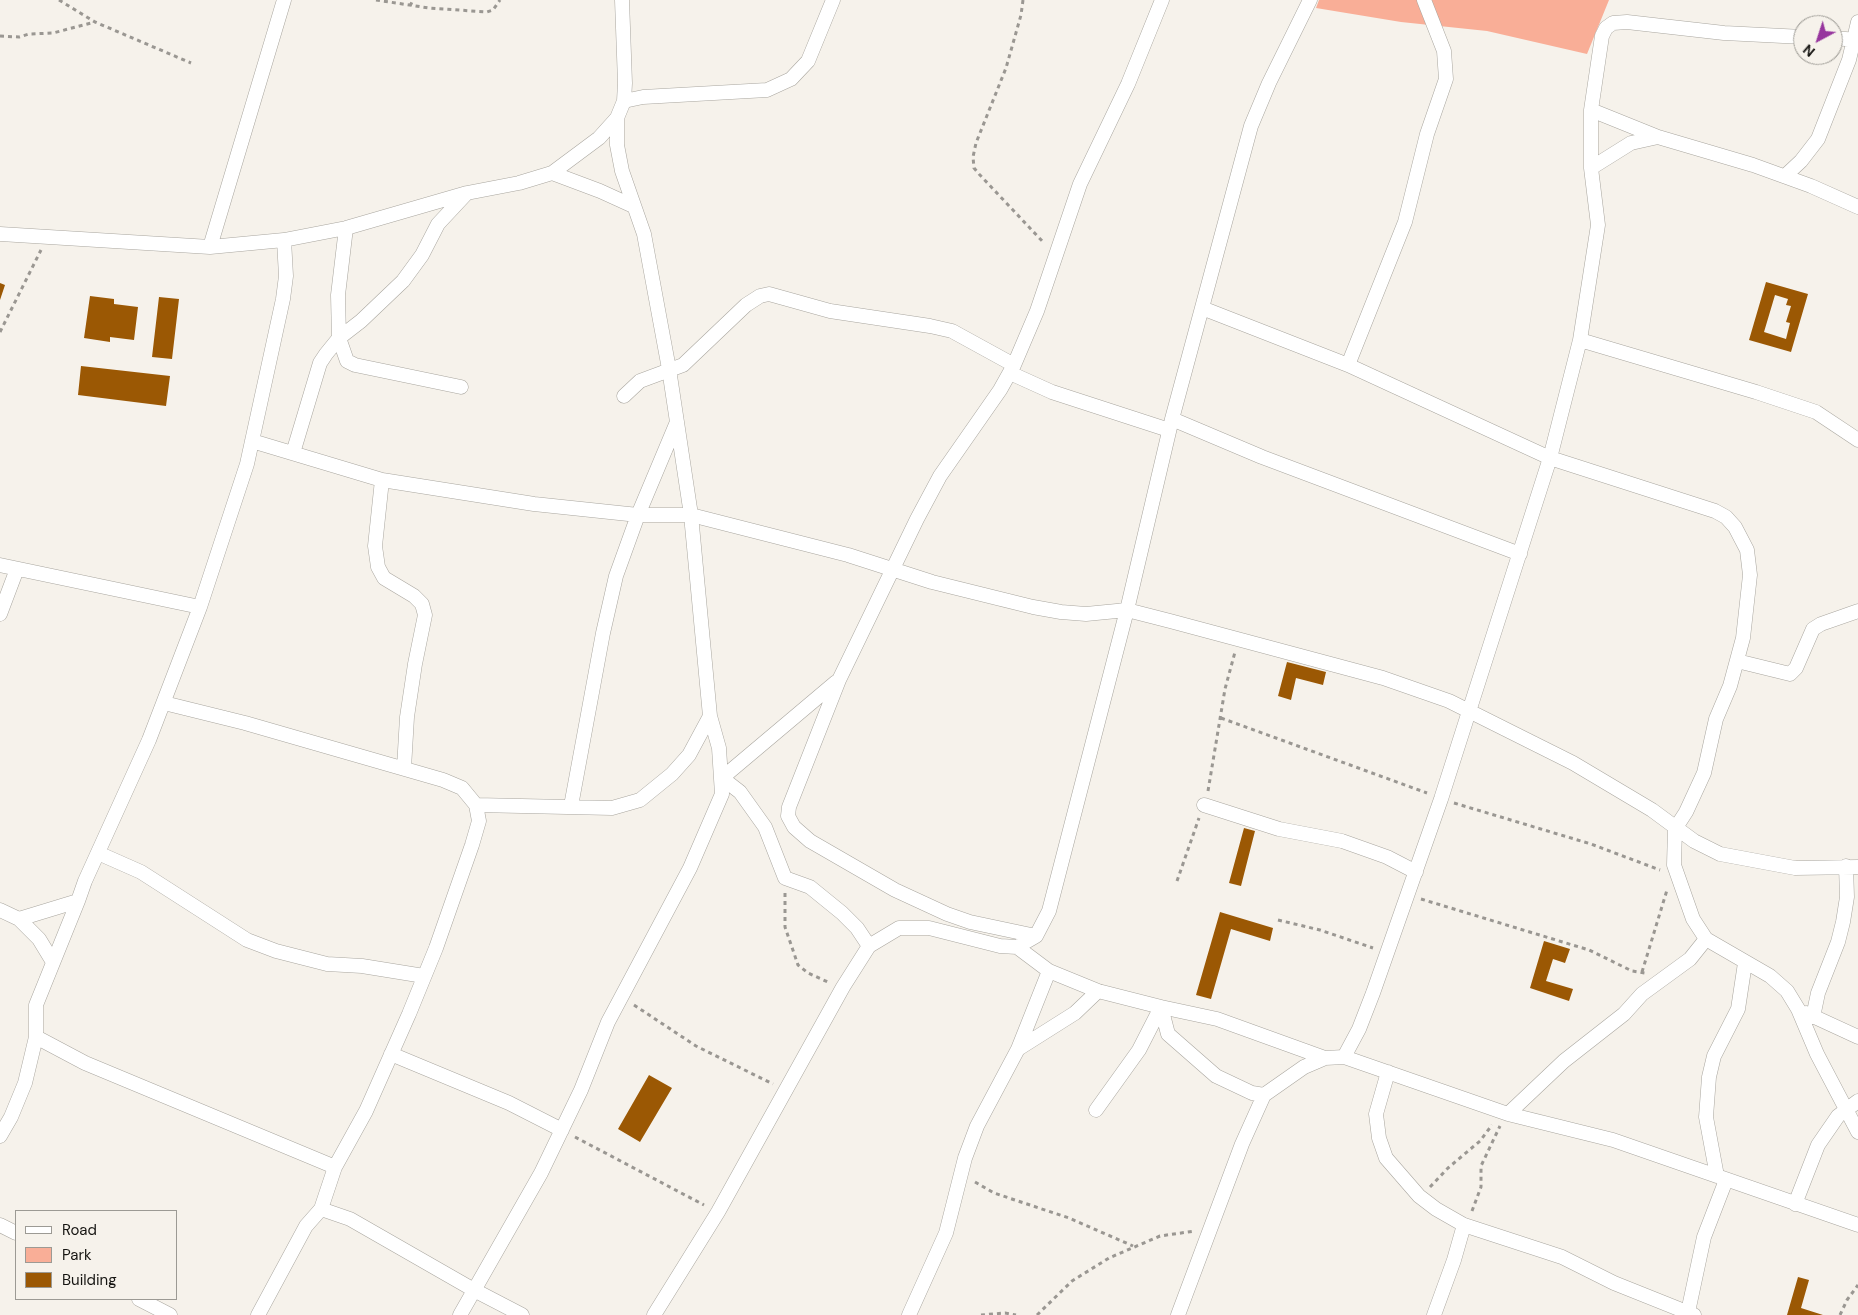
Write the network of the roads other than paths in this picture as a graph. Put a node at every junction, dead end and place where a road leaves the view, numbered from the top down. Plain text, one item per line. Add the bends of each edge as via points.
1 (284, 0) edge
2 (622, 0) edge
3 (833, 0) edge
4 (1162, 0) edge
5 (1424, 0) edge
6 (1307, 1) edge
7 (1858, 22) edge
8 (1793, 36) edge
9 (1843, 39) edge
10 (1856, 40) edge
11 (624, 102) junction
12 (1591, 110) junction
13 (617, 118) junction
14 (1658, 137) junction
15 (1591, 168) junction
16 (552, 173) junction
17 (1785, 176) junction
18 (467, 193) junction
19 (633, 206) junction
20 (1858, 207) edge
21 (346, 228) junction
22 (0, 234) edge
23 (284, 240) junction
24 (210, 246) junction
25 (1202, 308) junction
26 (340, 338) junction
27 (1580, 340) junction
28 (1348, 365) junction
29 (1012, 369) junction
30 (668, 370) junction
31 (461, 387) dead end
32 (624, 396) dead end
33 (677, 422) junction
34 (1170, 425) junction
35 (1838, 426) junction
36 (1858, 440) edge
37 (252, 441) junction
38 (1858, 452) edge
39 (293, 453) junction
40 (1550, 458) junction
41 (382, 480) junction
42 (638, 515) junction
43 (691, 515) junction
44 (1520, 554) junction
45 (0, 565) edge
46 (17, 569) junction
47 (893, 570) junction
48 (200, 607) junction
49 (1127, 610) junction
50 (1858, 611) edge
51 (0, 614) edge
52 (1737, 661) junction
53 (839, 680) junction
54 (164, 703) junction
55 (1470, 711) junction
56 (710, 716) junction
57 (404, 768) junction
58 (722, 778) junction
59 (476, 805) junction
60 (1204, 805) road end
61 (572, 806) junction
62 (1676, 829) junction
63 (98, 853) junction
64 (1852, 866) edge
65 (1416, 872) junction
66 (78, 901) junction
67 (0, 910) edge
68 (19, 919) junction
69 (1036, 936) junction
70 (1706, 939) junction
71 (868, 946) junction
72 (1017, 947) junction
73 (53, 962) junction
74 (1746, 963) junction
75 (1049, 971) junction
76 (424, 976) junction
77 (1098, 991) junction
78 (1161, 1007) junction
79 (1798, 1009) junction
80 (1814, 1017) junction
81 (36, 1037) junction
82 (1858, 1037) edge
83 (1018, 1050) junction
84 (391, 1054) junction
85 (1344, 1057) junction
86 (1325, 1058) junction
87 (1388, 1072) junction
88 (1264, 1095) junction
89 (1852, 1104) edge
90 (1096, 1110) dead end
91 (1503, 1112) junction
92 (562, 1130) junction
93 (1858, 1132) edge
94 (0, 1136) edge
95 (335, 1168) junction
96 (1722, 1178) junction
97 (1795, 1204) junction
98 (320, 1209) junction
99 (0, 1225) edge
100 (1464, 1225) junction
101 (1858, 1225) edge
102 (15, 1232) edge
103 (474, 1290) junction
104 (141, 1300) edge
105 (1691, 1314) edge
106 (170, 1315) edge
107 (258, 1315) edge
108 (460, 1315) edge
109 (522, 1315) edge
110 (654, 1315) edge
111 (909, 1315) edge
112 (1178, 1315) edge
113 (1434, 1315) edge

1 - 24 street
2 - 11 street via 626,61
3 - 11 street via 808,61 790,79 767,90 643,96
4 - 29 street via 1128,84 1080,184 1057,255
5 - 28 street via 1444,51 1446,79 1405,222
6 - 25 street via 1251,126
7 - 10 street
8 - 12 street via 1613,23 1602,36
9 - 10 street
10 - 17 street via 1818,138
11 - 13 street
12 - 14 street
12 - 15 street
13 - 16 street via 599,138
13 - 19 street via 617,145
14 - 15 street via 1631,142
14 - 17 street
15 - 27 street via 1598,225
16 - 18 street
16 - 19 street
17 - 20 street
18 - 21 street
18 - 26 street via 438,224 419,261 404,281
19 - 30 street via 652,268
21 - 23 street
21 - 26 street via 338,295
22 - 24 street
23 - 24 street
23 - 37 street via 286,276 283,299
25 - 28 street
25 - 34 street
26 - 31 street via 347,361 354,365
26 - 39 street via 320,363
27 - 35 street via 1816,412
27 - 40 street
28 - 40 street
29 - 30 street via 952,331 830,311 769,294 746,306 684,365
29 - 34 street via 1052,392
29 - 47 street via 940,476
30 - 32 street via 640,381
30 - 33 street
33 - 42 street
33 - 43 street
34 - 44 street
34 - 49 street
35 - 36 street
35 - 38 street
37 - 39 street
37 - 48 street via 243,480
39 - 41 street
40 - 44 street
40 - 52 street via 1726,517 1747,550 1750,576
41 - 42 street via 505,500
41 - 57 street via 375,546 378,567 384,578 422,604 425,616 407,717
42 - 43 street
42 - 61 street via 616,576 603,633
43 - 47 street via 848,555
43 - 56 street
44 - 55 street
45 - 46 street
46 - 48 street
46 - 51 street
47 - 49 street via 1061,612 1086,614
47 - 53 street
48 - 54 street
49 - 55 street via 1383,678 1422,690
49 - 69 street via 1059,878 1049,911
50 - 52 street via 1813,629 1796,668 1790,674
52 - 62 street via 1716,719 1704,773
53 - 58 street
53 - 69 street via 789,807 788,816 794,827 810,841 895,890 940,911 970,922
54 - 57 street
54 - 63 street
55 - 62 street via 1612,785
55 - 65 street
56 - 58 street via 720,748
56 - 61 street via 689,755 640,800 612,808
57 - 59 street via 462,788
58 - 71 street via 740,792 765,827 785,878 810,887 842,913
58 - 92 street via 722,794 690,868 595,1050
59 - 61 street
59 - 76 street via 478,820 472,845
60 - 65 street via 1279,829 1342,841 1387,857
62 - 64 street via 1707,849 1734,858 1795,868
62 - 70 street via 1673,870 1693,919
63 - 66 street
63 - 76 street via 141,872 247,940 276,951 328,964
64 - 80 street via 1838,942 1818,993
65 - 85 street via 1359,1029
66 - 68 street
66 - 73 street
67 - 68 street
68 - 73 street via 39,939
69 - 72 street
70 - 74 street
70 - 91 street via 1690,958 1642,994 1609,1027
71 - 72 street via 899,928 929,928 1000,946
71 - 110 street via 718,1212
72 - 75 street
73 - 81 street via 36,1005
74 - 79 street via 1780,984
74 - 96 street via 1738,1009 1714,1056 1709,1076 1706,1117
75 - 77 street
75 - 83 street
76 - 84 street
77 - 78 street
77 - 83 street via 1075,1013
78 - 86 street via 1217,1020
78 - 88 street via 1168,1034 1193,1057 1216,1076 1252,1093
78 - 90 street via 1139,1050
79 - 80 street
79 - 89 street via 1817,1054
80 - 82 street
81 - 94 street via 25,1083 12,1117
81 - 95 street via 85,1063
83 - 111 street via 977,1126 946,1232
84 - 92 street via 509,1103
84 - 95 street via 366,1111
85 - 86 street
85 - 87 street
86 - 88 street via 1304,1067
87 - 91 street
87 - 100 street via 1376,1114 1386,1158 1419,1196
88 - 112 street via 1242,1144
89 - 93 street
89 - 97 street via 1818,1145
91 - 96 street via 1613,1140
92 - 103 street
95 - 98 street
96 - 97 street
96 - 105 street via 1704,1237
97 - 101 street
98 - 103 street via 350,1219
98 - 107 street via 306,1226
99 - 102 street
100 - 105 street via 1562,1258
100 - 113 street
103 - 108 street
103 - 109 street
104 - 106 street

